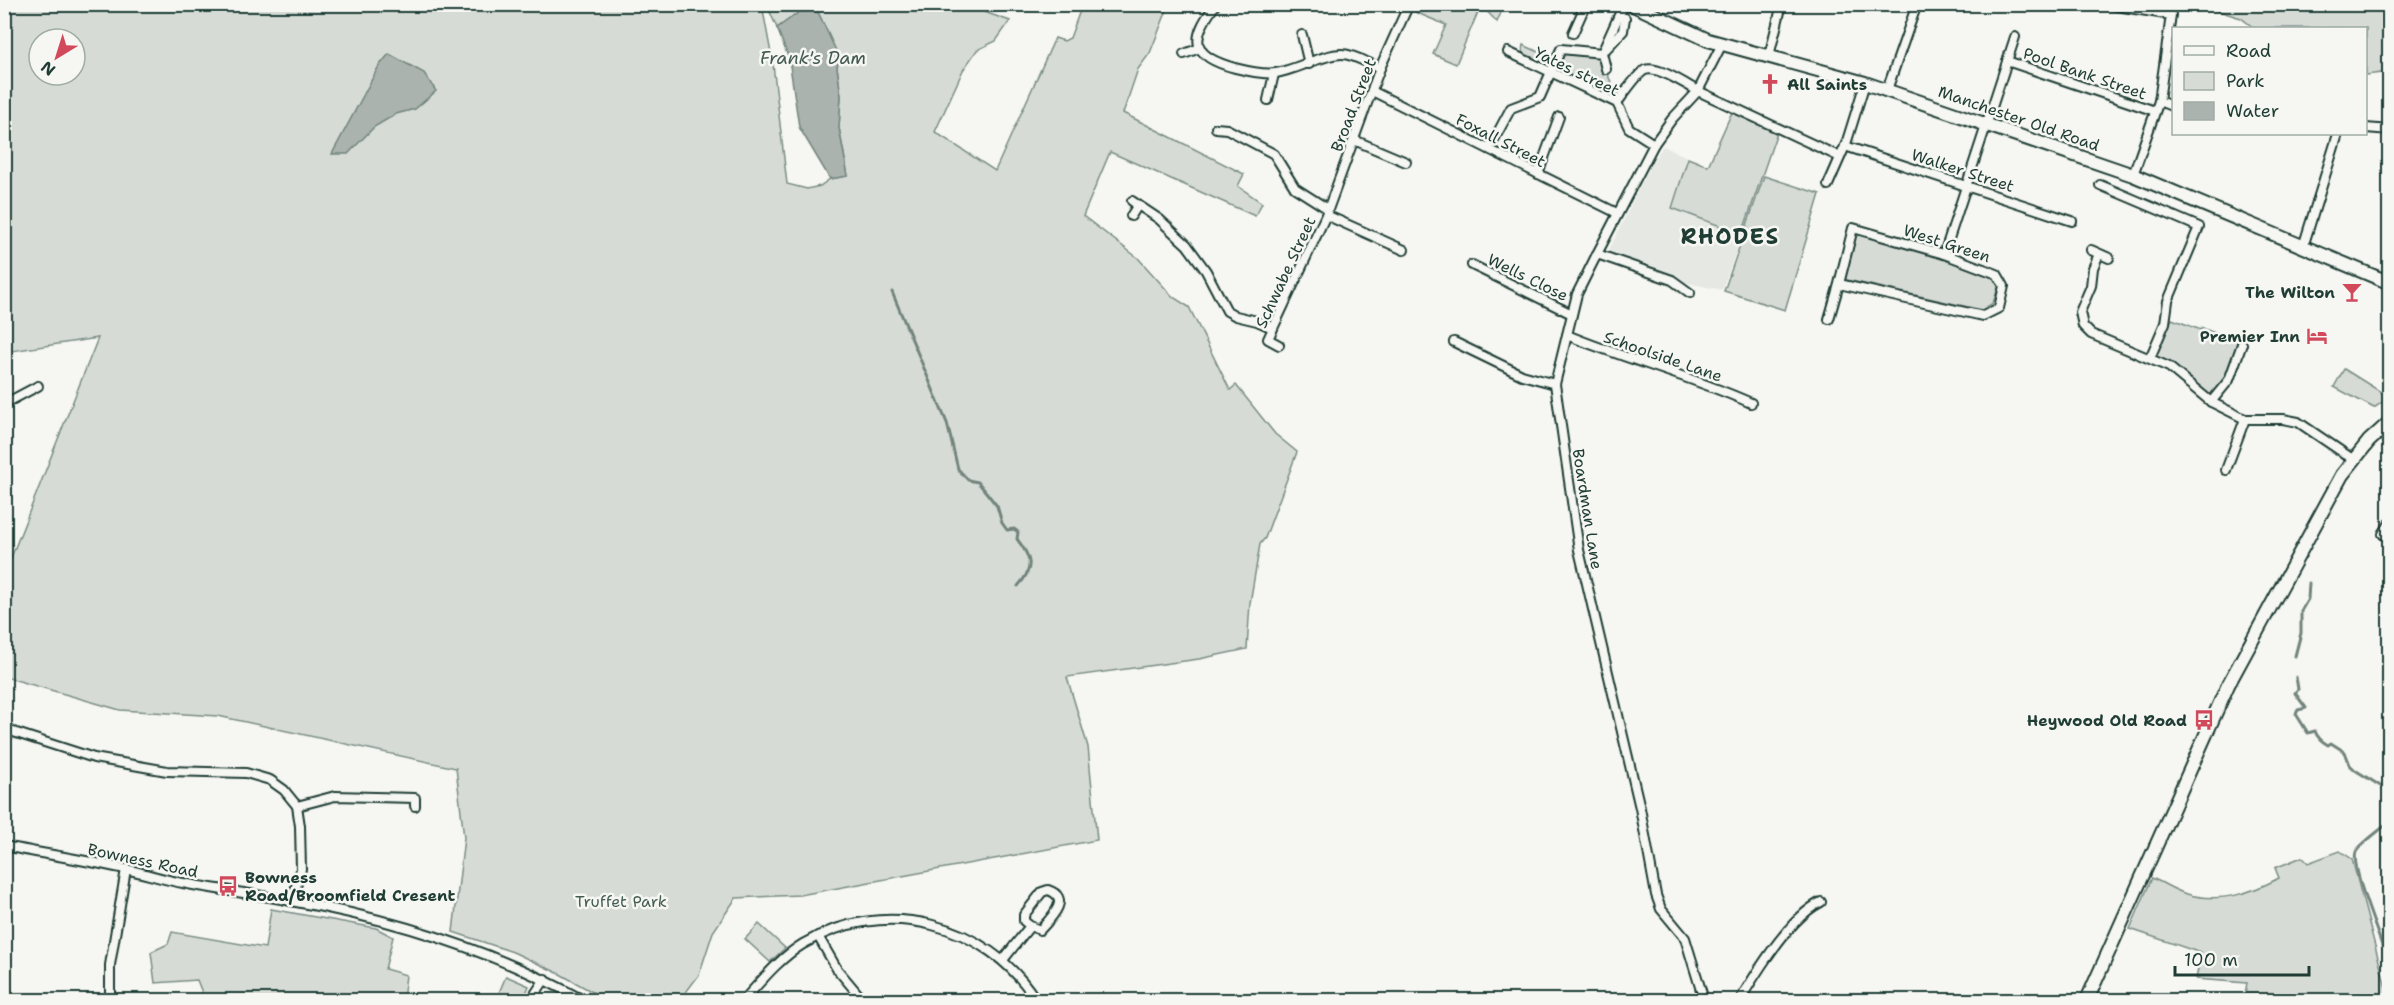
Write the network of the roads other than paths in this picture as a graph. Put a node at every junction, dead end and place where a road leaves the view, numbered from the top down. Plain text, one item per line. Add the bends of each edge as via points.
1 (1216, 4) edge
2 (1409, 4) edge
3 (1586, 4) edge
4 (1624, 4) edge
5 (1631, 4) edge
6 (1782, 4) edge
7 (1917, 4) edge
8 (2105, 4) edge
9 (1625, 18) dead end
10 (1572, 33) dead end
11 (1302, 35) dead end
12 (2015, 38) dead end
13 (1722, 44) junction
14 (1200, 48) junction
15 (1508, 52) dead end
16 (1602, 53) junction
17 (1184, 54) dead end
18 (1769, 56) junction
19 (2007, 61) junction
20 (1309, 64) junction
21 (1380, 68) junction
22 (1606, 69) dead end
23 (1550, 72) junction
24 (1274, 74) junction
25 (1864, 83) junction
26 (1887, 90) junction
27 (1372, 91) junction
28 (1698, 91) junction
29 (1268, 100) dead end
30 (2159, 101) junction
31 (1617, 103) junction
32 (2172, 106) edge
33 (2155, 111) junction
34 (1559, 117) dead end
35 (1986, 123) junction
36 (1216, 128) dead end
37 (2367, 128) edge
38 (2390, 130) edge
39 (2338, 135) edge
40 (1354, 140) junction
41 (1654, 144) junction
42 (1845, 146) junction
43 (1489, 149) junction
44 (1840, 157) junction
45 (1406, 162) dead end
46 (1538, 174) junction
47 (2133, 175) junction
48 (1828, 185) dead end
49 (2100, 185) dead end
50 (1967, 186) junction
51 (1327, 212) junction
52 (1617, 213) junction
53 (1131, 216) dead end
54 (2072, 220) dead end
55 (2303, 247) junction
56 (1404, 250) dead end
57 (2091, 250) dead end
58 (1597, 254) junction
59 (1944, 254) junction
60 (2099, 254) junction
61 (2109, 258) dead end
62 (1472, 265) dead end
63 (2390, 283) edge
64 (1839, 284) junction
65 (1690, 293) dead end
66 (1572, 314) junction
67 (1829, 319) dead end
68 (1273, 328) junction
69 (1567, 335) junction
70 (1454, 342) dead end
71 (2242, 344) dead end
72 (1279, 345) dead end
73 (2150, 358) junction
74 (1555, 384) junction
75 (38, 386) dead end
76 (2211, 402) junction
77 (1750, 403) dead end
78 (4, 405) edge
79 (2245, 419) junction
80 (2390, 422) edge
81 (2354, 460) junction
82 (2226, 470) dead end
83 (2390, 523) edge
84 (2390, 539) edge
85 (4, 729) edge
86 (297, 806) junction
87 (415, 806) dead end
88 (4, 846) edge
89 (126, 869) junction
90 (292, 901) junction
91 (1821, 902) dead end
92 (1030, 926) junction
93 (818, 936) junction
94 (1003, 960) junction
95 (545, 979) junction
96 (110, 1000) edge
97 (531, 1000) edge
98 (583, 1000) edge
99 (744, 1000) edge
100 (863, 1000) edge
101 (1036, 1000) edge
102 (1704, 1000) edge
103 (1740, 1000) edge
104 (2087, 1000) edge

1 - 14 street via 1202,23
2 - 21 street, Broad Street
3 - 10 street
4 - 16 street
5 - 13 main road, Manchester Old Road
6 - 18 street
7 - 26 street
8 - 30 street via 2171,15
9 - 16 street via 1623,31
11 - 20 street
12 - 19 street
13 - 18 main road, Manchester Old Road
13 - 28 street, Boardman Lane
14 - 17 street
14 - 24 street via 1209,59
15 - 23 street, Yates street
16 - 22 street
16 - 23 street via 1561,49
18 - 25 main road, Manchester Old Road
19 - 33 street, Pool Bank Street
19 - 35 street
20 - 21 street via 1342,54
20 - 24 street
21 - 27 street, Broad Street
23 - 31 street, Yates street
23 - 43 street via 1540,96 1511,108
24 - 29 street
25 - 26 main road, Manchester Old Road
25 - 42 street
26 - 35 main road, Manchester Old Road
27 - 40 street, Broad Street
27 - 43 street, Foxall Street
28 - 31 street via 1652,69 1644,71
28 - 41 street, Boardman Lane
28 - 44 street
30 - 32 street
30 - 33 street
31 - 41 street, Yates street via 1629,128
33 - 47 street
34 - 46 street
35 - 47 main road, Manchester Old Road
35 - 50 street
36 - 51 street via 1227,129 1274,154 1295,188
37 - 38 street
39 - 55 street
40 - 45 street
40 - 51 street, Broad Street
41 - 52 street, Boardman Lane
42 - 44 street
42 - 50 street, Walker Street
43 - 46 street, Foxall Street
44 - 48 street
46 - 52 street, Foxall Street
47 - 55 main road, Manchester Old Road
49 - 73 street via 2199,227 2168,301 2165,323
50 - 54 street, Walker Street
50 - 59 street
51 - 56 street
51 - 68 street, Schwabe Street
52 - 58 street, Boardman Lane
53 - 68 street via 1135,203 1187,245 1227,311
55 - 63 main road, Manchester Old Road
57 - 60 street
58 - 65 street via 1672,280
58 - 66 street, Boardman Lane via 1577,294
59 - 64 street, West Green via 1853,228
59 - 64 street, West Green via 1997,274 2004,286 1998,308 1983,316
60 - 61 street
60 - 73 street via 2080,312 2083,326 2101,338
62 - 66 street, Wells Close
64 - 67 street, West Green
66 - 69 street, Boardman Lane
68 - 72 street, Schwabe Street via 1268,339
69 - 74 street, Boardman Lane
69 - 77 street, Schoolside Lane via 1714,386
70 - 74 street via 1522,375
71 - 76 street via 2229,380
73 - 76 street via 2177,373
74 - 102 street, Boardman Lane via 1579,550 1640,808 1656,895 1661,909 1685,938
75 - 78 street
76 - 79 street
79 - 81 street via 2298,422
79 - 82 street
80 - 81 main road
81 - 104 main road via 2342,475 2228,685
83 - 84 street via 2383,534
85 - 86 street via 105,760 168,771 246,773 270,780
86 - 87 street via 335,796 415,798
86 - 90 street via 301,869
88 - 89 street, Bowness Road
89 - 90 street, Bowness Road via 181,883
89 - 96 street via 110,962
90 - 95 street, Bowness Road via 374,918 447,939
91 - 103 street via 1774,946
92 - 92 street via 1024,915 1042,892 1055,893 1060,905 1040,930
92 - 94 street
93 - 94 street via 849,925 905,920 958,933
93 - 99 street via 786,956
93 - 100 street via 837,969
94 - 101 street
95 - 97 street
95 - 98 street, Bowness Road

